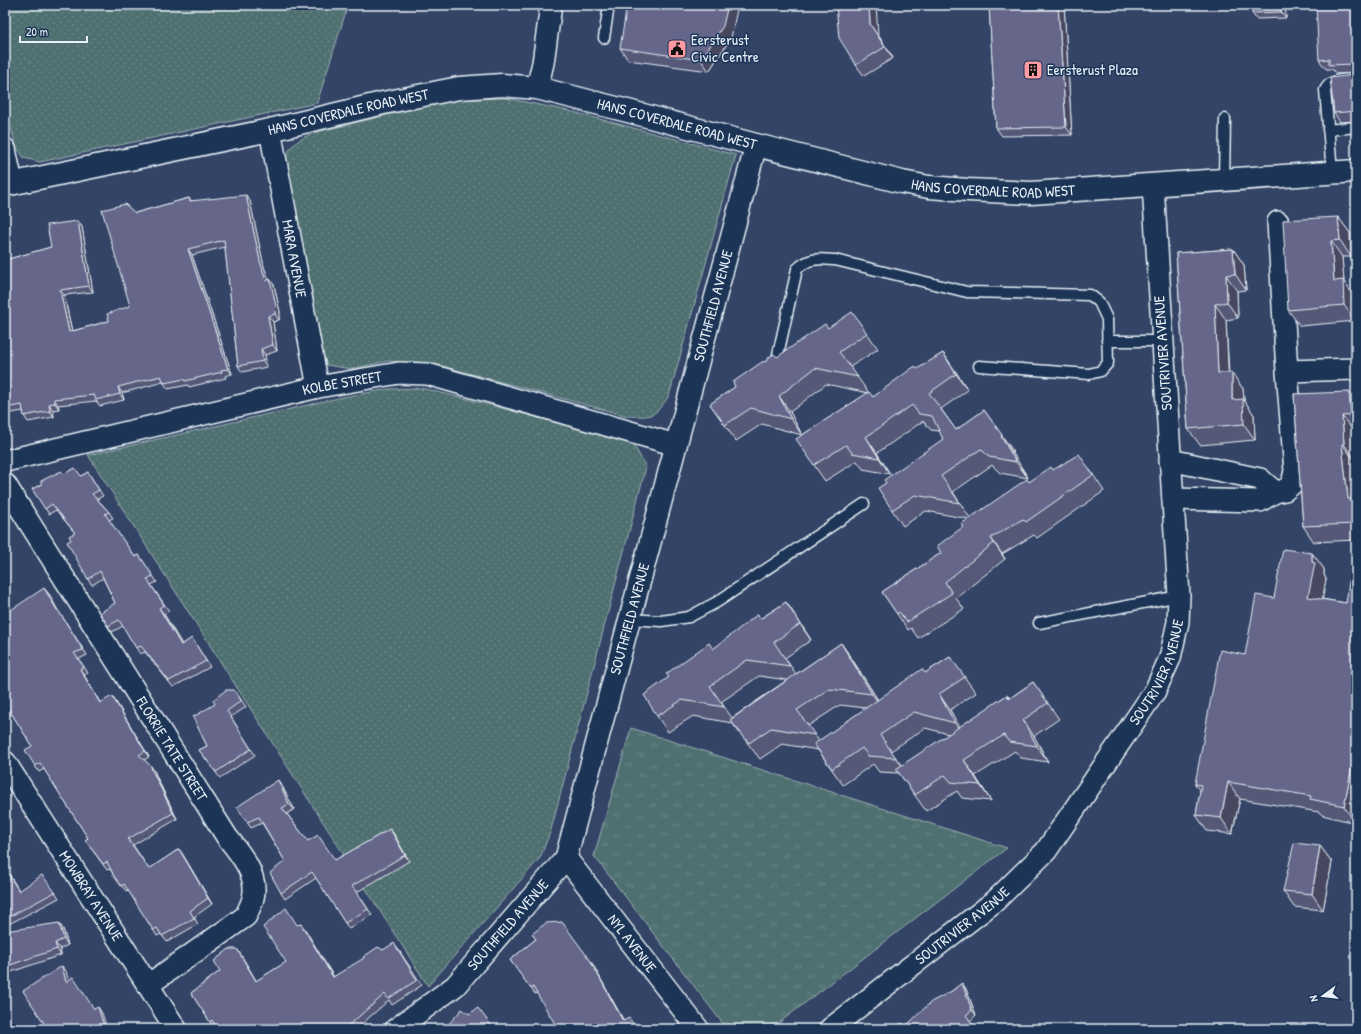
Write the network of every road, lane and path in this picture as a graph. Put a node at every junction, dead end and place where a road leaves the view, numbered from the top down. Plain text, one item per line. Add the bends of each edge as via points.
1 (551, 5) edge
2 (609, 5) edge
3 (604, 38) dead end
4 (1356, 79) edge
5 (537, 88) junction
6 (1224, 119) dead end
7 (1356, 127) edge
8 (270, 130) junction
9 (1328, 130) junction
10 (756, 145) junction
11 (5, 149) edge
12 (1356, 171) edge
13 (1332, 172) junction
14 (1224, 180) junction
15 (9, 184) edge
16 (1152, 185) junction
17 (1278, 222) dead end
18 (1107, 341) junction
19 (1163, 341) junction
20 (979, 366) dead end
21 (1356, 369) edge
22 (1287, 371) junction
23 (774, 372) edge
24 (318, 387) junction
25 (676, 444) junction
26 (1170, 460) junction
27 (5, 461) edge
28 (5, 484) edge
29 (1275, 492) junction
30 (1173, 498) junction
31 (864, 504) dead end
32 (1179, 596) junction
33 (630, 619) junction
34 (1039, 622) dead end
35 (5, 762) edge
36 (566, 858) junction
37 (148, 985) junction
38 (176, 1029) edge
39 (396, 1029) edge
40 (698, 1029) edge
41 (830, 1029) edge

1 - 5 street
2 - 3 lane
4 - 9 lane via 1338,80 1328,85 1325,90
5 - 8 street, HANS COVERDALE ROAD WEST via 502,85 459,88
5 - 10 street, HANS COVERDALE ROAD WEST
6 - 14 lane
7 - 9 lane
8 - 15 street, HANS COVERDALE ROAD WEST
8 - 24 street, MARA AVENUE
9 - 13 lane
10 - 16 street, HANS COVERDALE ROAD WEST via 929,187 1031,193
10 - 25 street, SOUTHFIELD AVENUE
11 - 15 street
12 - 13 street, HANS COVERDALE ROAD WEST
13 - 14 street, HANS COVERDALE ROAD WEST
14 - 16 street, HANS COVERDALE ROAD WEST
16 - 19 street, SOUTRIVIER AVENUE
17 - 22 street
18 - 19 lane
18 - 20 lane via 1108,363 1101,371 1089,374
18 - 23 lane via 1107,319 1099,302 1090,295 967,292 835,260 817,259 805,262 797,269
19 - 26 street, SOUTRIVIER AVENUE
21 - 22 street
22 - 29 street via 1295,471 1292,484 1285,490
24 - 25 street, KOLBE STREET via 399,373 427,374
24 - 27 street, KOLBE STREET
25 - 33 street, SOUTHFIELD AVENUE
26 - 29 street via 1260,479
26 - 30 street, SOUTRIVIER AVENUE
28 - 37 street, FLORRIE TATE STREET via 252,876 254,898 246,916
29 - 30 street via 1260,501
30 - 32 street, SOUTRIVIER AVENUE
31 - 33 lane via 717,602 689,617 661,621
32 - 34 lane
32 - 41 street, SOUTRIVIER AVENUE via 1178,622 1170,658 1155,691 1046,851 994,901
33 - 36 street, SOUTHFIELD AVENUE
35 - 37 street, MOWBRAY AVENUE
36 - 39 street, SOUTHFIELD AVENUE via 455,986
36 - 40 street, NYL AVENUE
37 - 38 street, MOWBRAY AVENUE

